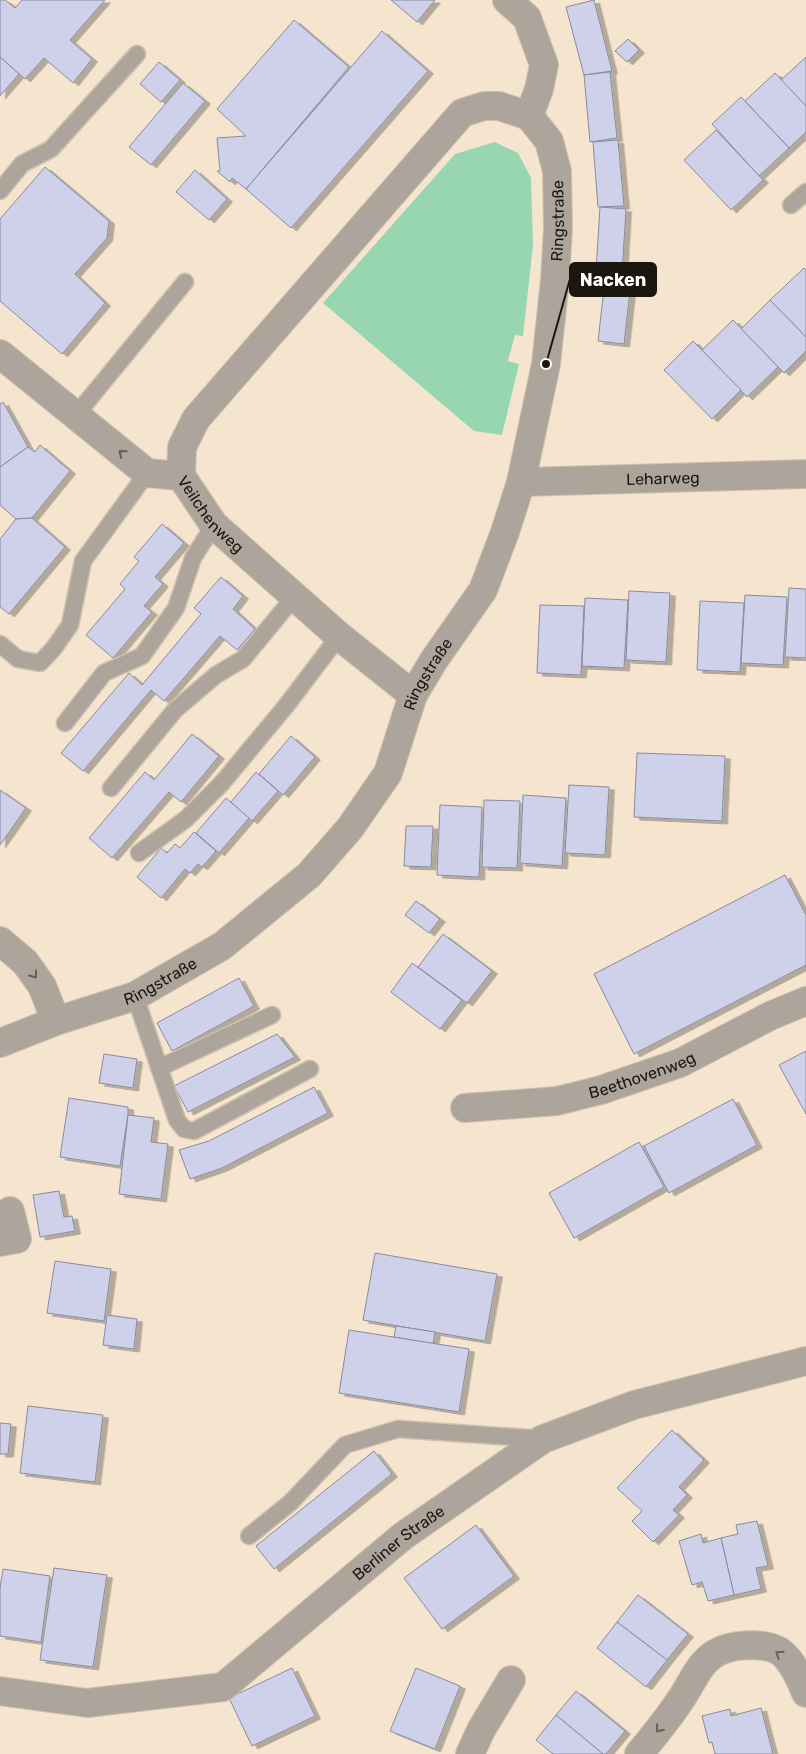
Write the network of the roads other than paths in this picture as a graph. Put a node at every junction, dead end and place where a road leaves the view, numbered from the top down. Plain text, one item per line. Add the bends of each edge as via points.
1 (507, 0) edge
2 (137, 54) dead end
3 (528, 116) junction
4 (0, 191) edge
5 (806, 192) edge
6 (791, 205) dead end
7 (185, 282) dead end
8 (0, 354) edge
9 (76, 415) junction
10 (147, 472) junction
11 (806, 474) edge
12 (181, 476) junction
13 (521, 482) junction
14 (214, 525) junction
15 (295, 596) junction
16 (339, 636) junction
17 (0, 644) edge
18 (413, 695) junction
19 (65, 723) dead end
20 (111, 788) dead end
21 (139, 853) dead end
22 (0, 941) edge
23 (135, 996) junction
24 (806, 1001) edge
25 (272, 1015) dead end
26 (56, 1021) junction
27 (0, 1043) edge
28 (160, 1068) junction
29 (310, 1069) dead end
30 (465, 1108) dead end
31 (10, 1211) dead end
32 (0, 1242) edge
33 (806, 1360) edge
34 (543, 1439) junction
35 (249, 1536) dead end
36 (511, 1680) dead end
37 (0, 1691) edge
38 (806, 1693) edge
39 (470, 1754) edge
40 (639, 1754) edge

1 - 3 street via 527,18 544,65 539,90
2 - 4 lane via 51,149 22,164
3 - 12 street via 499,106 462,112 196,419 182,446
3 - 13 street, Ringstraße via 549,141 557,170 558,228 546,364
5 - 6 lane
7 - 9 lane
8 - 9 street
10 -> 9 street
10 - 12 street, Veilchenweg
10 - 17 lane via 83,561 70,625 54,648 40,663 18,659
11 - 13 street, Leharweg
12 - 14 street, Veilchenweg
13 - 18 street, Ringstraße via 483,590
14 - 15 street, Veilchenweg
14 - 19 lane via 193,558 176,608 142,656 104,673
15 - 16 street, Veilchenweg
15 - 20 lane via 243,659 216,675 175,710
16 - 18 street, Veilchenweg
16 - 21 lane via 222,783 186,819
18 - 23 street, Ringstraße via 388,774 350,828 309,875 222,946
22 -> 26 street via 24,962 42,986
23 - 26 street, Ringstraße
23 - 28 lane
24 - 30 street, Beethovenweg via 680,1063 601,1090 557,1101
25 - 28 lane
26 - 27 street, Ringstraße
28 - 29 lane via 177,1120 184,1129 194,1131
31 - 32 street via 17,1239
33 - 34 street, Berliner Straße via 634,1405
34 - 35 lane via 398,1429 345,1445 290,1503
34 - 37 street, Berliner Straße via 403,1536 223,1687 87,1703
36 - 39 street
38 -> 40 street via 790,1662 780,1651 749,1644 726,1648 715,1653 700,1668 680,1701

